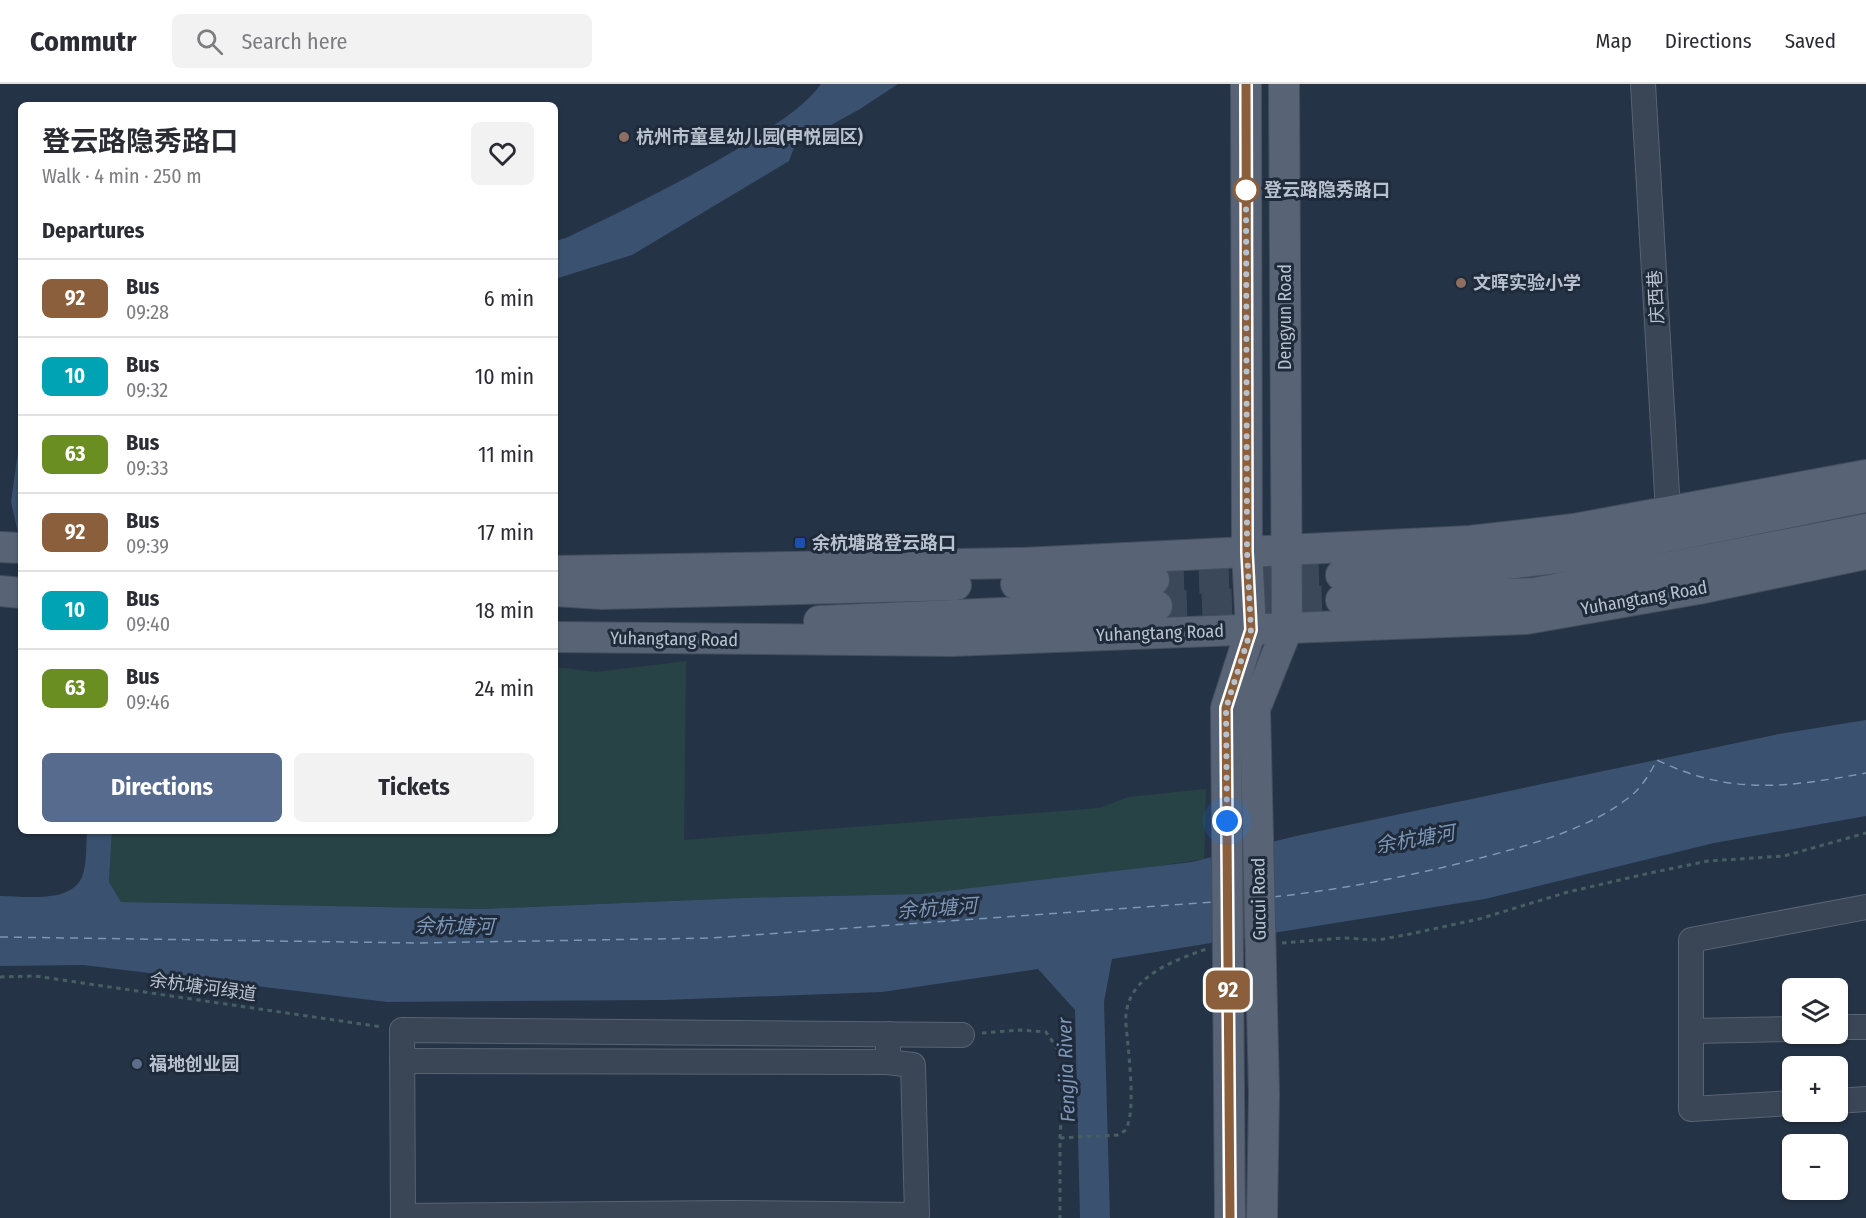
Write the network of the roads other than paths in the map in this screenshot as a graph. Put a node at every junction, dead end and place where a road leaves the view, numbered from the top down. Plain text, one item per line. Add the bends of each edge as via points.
1 (1246, 84) edge
2 (1284, 84) edge
3 (1643, 84) edge
4 (1866, 475) edge
5 (1866, 497) edge
6 (1668, 511) junction
7 (1866, 529) edge
8 (1286, 550) junction
9 (1247, 552) junction
10 (1866, 554) edge
11 (558, 571) edge
12 (558, 591) edge
13 (558, 619) edge
14 (1287, 629) junction
15 (1251, 630) junction
16 (558, 637) edge
17 (1866, 907) edge
18 (1848, 1027) edge
19 (1866, 1027) edge
20 (1782, 1029) edge
21 (1691, 1031) junction
22 (889, 1034) junction
23 (962, 1035) road end
24 (402, 1061) junction
25 (887, 1062) junction
26 (1866, 1099) edge
27 (1848, 1100) edge
28 (1782, 1104) edge
29 (730, 1215) edge
30 (403, 1217) edge
31 (1230, 1218) edge
32 (1262, 1218) edge

1 - 9 main road
2 - 8 main road, Dengyun Road
3 - 6 street, 庆西巷
4 - 6 main road
5 - 7 main road, Yuhangtang Road via 1573,556 1341,588 1535,593
6 - 8 main road via 1574,529 1470,541
8 - 9 main road
8 - 14 main road, Gucui Road
9 - 11 main road via 1023,563
9 - 15 main road, Gucui Road
10 - 14 main road, Yuhangtang Road via 1526,619
12 - 13 main road, Yuhangtang Road via 1156,593 789,623
14 - 15 main road, Yuhangtang Road
14 - 32 main road, Gucui Road, bridge via 1255,709 1264,1094
15 - 16 main road, Yuhangtang Road via 951,641
15 - 31 main road, Gucui Road, bridge via 1226,708
17 - 21 street via 1690,940
18 - 19 street
20 - 21 street
21 - 28 street via 1691,1109
22 - 23 street
22 - 24 street via 402,1029
22 - 25 street
24 - 25 street
24 - 30 street
25 - 29 street via 913,1065 917,1215
26 - 27 street
29 - 30 street

